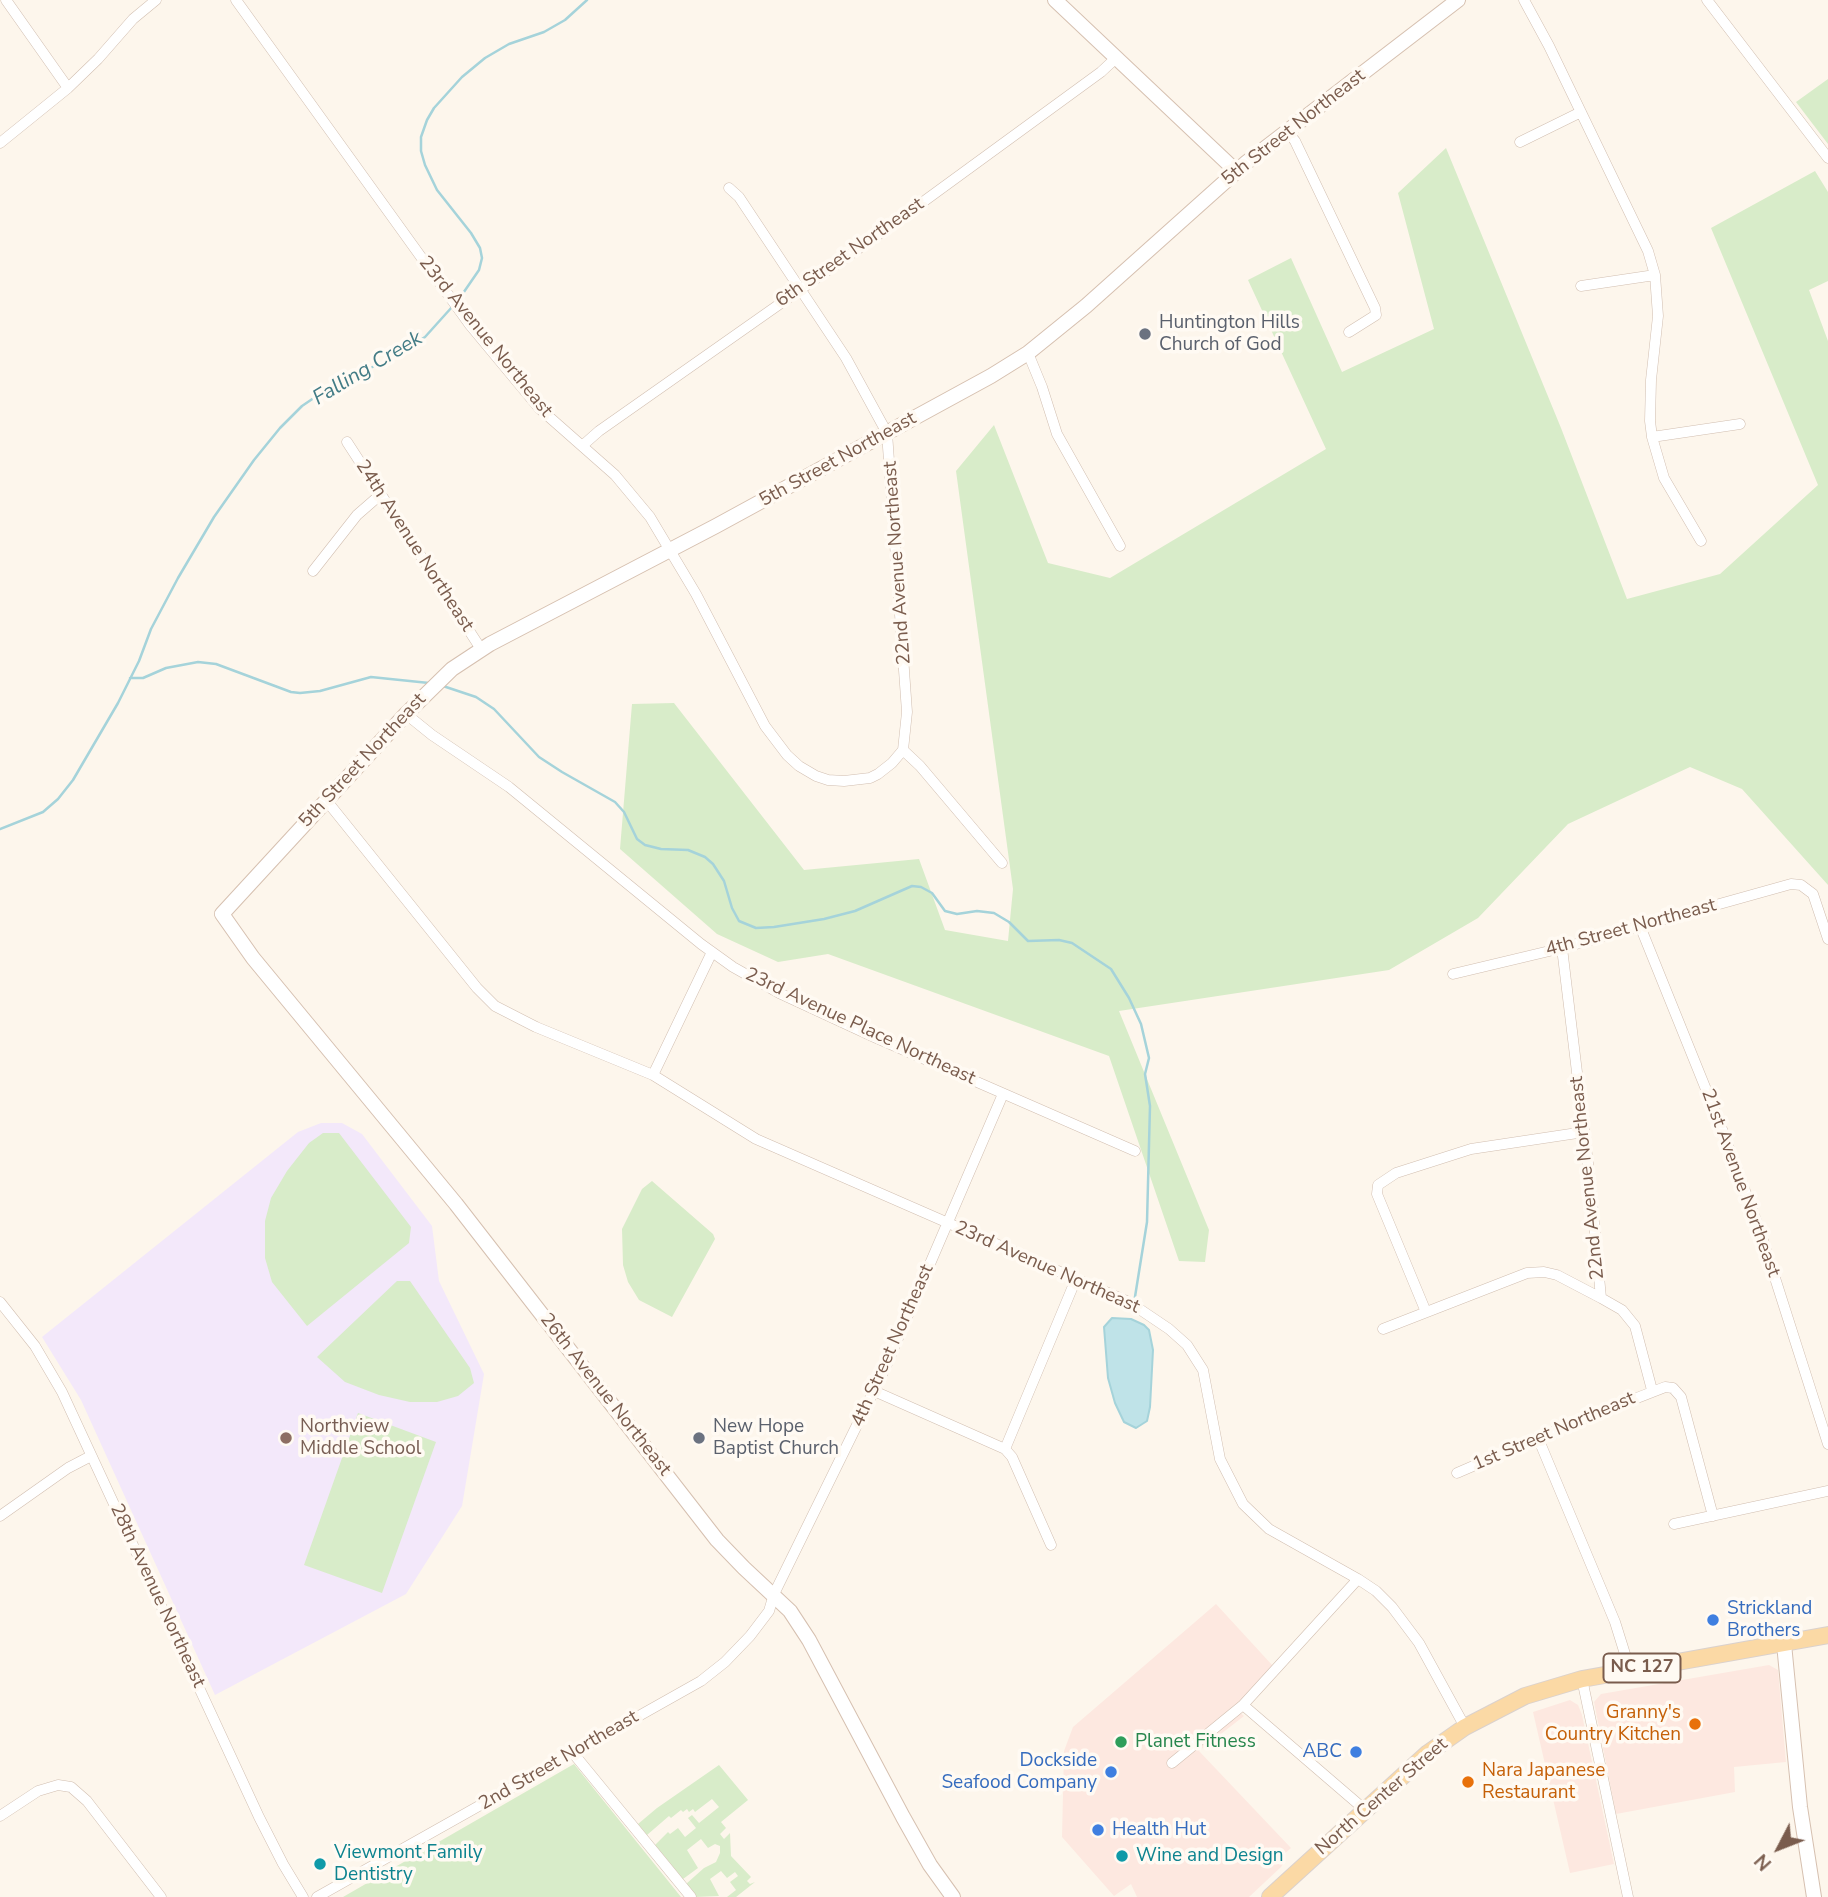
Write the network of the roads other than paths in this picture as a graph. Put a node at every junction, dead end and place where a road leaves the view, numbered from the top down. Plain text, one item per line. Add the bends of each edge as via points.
1 (6, 0) edge
2 (156, 0) edge
3 (236, 0) edge
4 (1055, 0) edge
5 (1458, 0) edge
6 (1524, 0) edge
7 (1707, 0) edge
8 (1115, 58) junction
9 (68, 88) junction
10 (1581, 112) junction
11 (1287, 131) junction
12 (1520, 142) dead end
13 (0, 143) edge
14 (1828, 158) edge
15 (1236, 171) junction
16 (729, 188) dead end
17 (1655, 275) junction
18 (1581, 286) dead end
19 (800, 289) junction
20 (1349, 332) dead end
21 (1028, 353) junction
22 (1740, 424) dead end
23 (887, 433) junction
24 (1652, 437) junction
25 (347, 442) dead end
26 (582, 446) junction
27 (380, 495) junction
28 (1700, 541) dead end
29 (1120, 546) dead end
30 (670, 550) junction
31 (313, 571) dead end
32 (481, 649) junction
33 (406, 714) junction
34 (903, 750) junction
35 (326, 800) junction
36 (1002, 863) dead end
37 (222, 914) joint
38 (1640, 926) junction
39 (1828, 939) edge
40 (1562, 948) junction
41 (712, 952) junction
42 (1453, 974) dead end
43 (653, 1075) junction
44 (1003, 1094) junction
45 (1584, 1132) junction
46 (1135, 1151) dead end
47 (947, 1223) junction
48 (1076, 1279) junction
49 (1601, 1298) junction
50 (0, 1301) edge
51 (1426, 1312) junction
52 (1383, 1329) dead end
53 (1652, 1390) junction
54 (874, 1391) junction
55 (1538, 1438) junction
56 (1828, 1444) edge
57 (1004, 1449) junction
58 (91, 1456) junction
59 (1457, 1473) dead end
60 (1828, 1491) edge
61 (1, 1512) edge
62 (1713, 1516) junction
63 (1674, 1524) dead end
64 (1051, 1545) dead end
65 (1358, 1579) junction
66 (774, 1594) junction
67 (1828, 1635) edge
68 (1784, 1644) junction
69 (1630, 1670) junction
70 (1582, 1679) junction
71 (1242, 1705) junction
72 (1465, 1727) junction
73 (573, 1753) junction
74 (1172, 1763) dead end
75 (1364, 1809) junction
76 (0, 1816) edge
77 (161, 1897) edge
78 (303, 1897) edge
79 (317, 1897) edge
80 (691, 1897) edge
81 (953, 1897) edge
82 (1270, 1897) edge
83 (1628, 1897) edge
84 (1814, 1897) edge

1 - 9 street
2 - 9 street
3 - 26 street, 23rd Avenue Northeast via 470,325 539,408
4 - 8 street
5 - 11 street, 5th Street Northeast
6 - 10 street
7 - 14 street
8 - 15 street
8 - 19 street, 6th Street Northeast
9 - 13 street
10 - 12 street
10 - 17 street via 1641,232
11 - 15 street, 5th Street Northeast
11 - 20 street via 1375,308 1376,315
15 - 21 street, 5th Street Northeast
16 - 19 street, 22nd Avenue Northeast
17 - 18 street
17 - 24 street via 1658,316 1651,380
19 - 23 street, 22nd Avenue Northeast via 855,372
19 - 26 street, 6th Street Northeast
21 - 23 street, 5th Street Northeast
21 - 29 street via 1057,433
22 - 24 street
23 - 30 street, 5th Street Northeast
23 - 34 street, 22nd Avenue Northeast via 907,712
24 - 28 street via 1664,478
25 - 27 street, 24th Avenue Northeast
26 - 30 street, 23rd Avenue Northeast via 635,498
27 - 31 street via 357,515
27 - 32 street, 24th Avenue Northeast
30 - 32 street, 5th Street Northeast
30 - 34 street, 23rd Avenue Northeast via 765,726 787,755 806,771 828,780 870,778
32 - 33 street, 5th Street Northeast
33 - 35 street, 5th Street Northeast
33 - 41 street, 23rd Avenue Place Northeast via 509,788
34 - 36 street
35 - 37 street, 5th Street Northeast
35 - 43 street, 23rd Avenue Northeast via 495,1006
37 - 66 street, 26th Avenue Northeast via 717,1540
38 - 39 street, 4th Street Northeast via 1791,884 1808,889 1817,901
38 - 40 street, 4th Street Northeast
38 - 56 street, 21st Avenue Northeast via 1760,1231
40 - 42 street, 4th Street Northeast
40 - 45 street, 22nd Avenue Northeast
41 - 43 street
41 - 44 street, 23rd Avenue Place Northeast via 794,1000
43 - 47 street, 23rd Avenue Northeast via 756,1139
44 - 46 street, 23rd Avenue Place Northeast
44 - 47 street, 4th Street Northeast
45 - 49 street, 22nd Avenue Northeast
45 - 51 street via 1471,1149 1396,1173 1378,1185 1377,1194
47 - 48 street, 23rd Avenue Northeast
47 - 54 street, 4th Street Northeast
48 - 57 street
48 - 65 street, 23rd Avenue Northeast via 1148,1313 1187,1345 1203,1370 1220,1459 1243,1504 1283,1539
49 - 51 street via 1556,1275 1535,1272
49 - 53 street, 22nd Avenue Northeast via 1622,1310 1635,1326
50 - 58 street, 28th Avenue Northeast via 51,1372
51 - 52 street
53 - 55 street, 1st Street Northeast
53 - 62 street via 1673,1388 1681,1397
54 - 57 street
54 - 66 street, 4th Street Northeast
55 - 59 street, 1st Street Northeast
55 - 69 street via 1615,1622
57 - 64 street via 1012,1457
58 - 61 street
58 - 78 street, 28th Avenue Northeast via 259,1817
60 - 62 street
62 - 63 street
65 - 71 street
65 - 72 street, 23rd Avenue Northeast via 1392,1606 1412,1630
66 - 73 street, 2nd Street Northeast via 769,1611 750,1636 701,1681
66 - 81 street, 26th Avenue Northeast via 809,1640 930,1865
67 - 68 main road, North Center Street / NC 127
68 - 69 main road, North Center Street / NC 127
68 - 84 street
69 - 70 main road, North Center Street / NC 127
70 - 72 main road, North Center Street / NC 127 via 1525,1696
70 - 83 street
71 - 74 street
71 - 75 street
72 - 75 main road, North Center Street / NC 127
73 - 79 street, 2nd Street Northeast
73 - 80 street
75 - 82 main road, North Center Street / NC 127
76 - 77 street via 38,1791 58,1785 71,1787 87,1801

